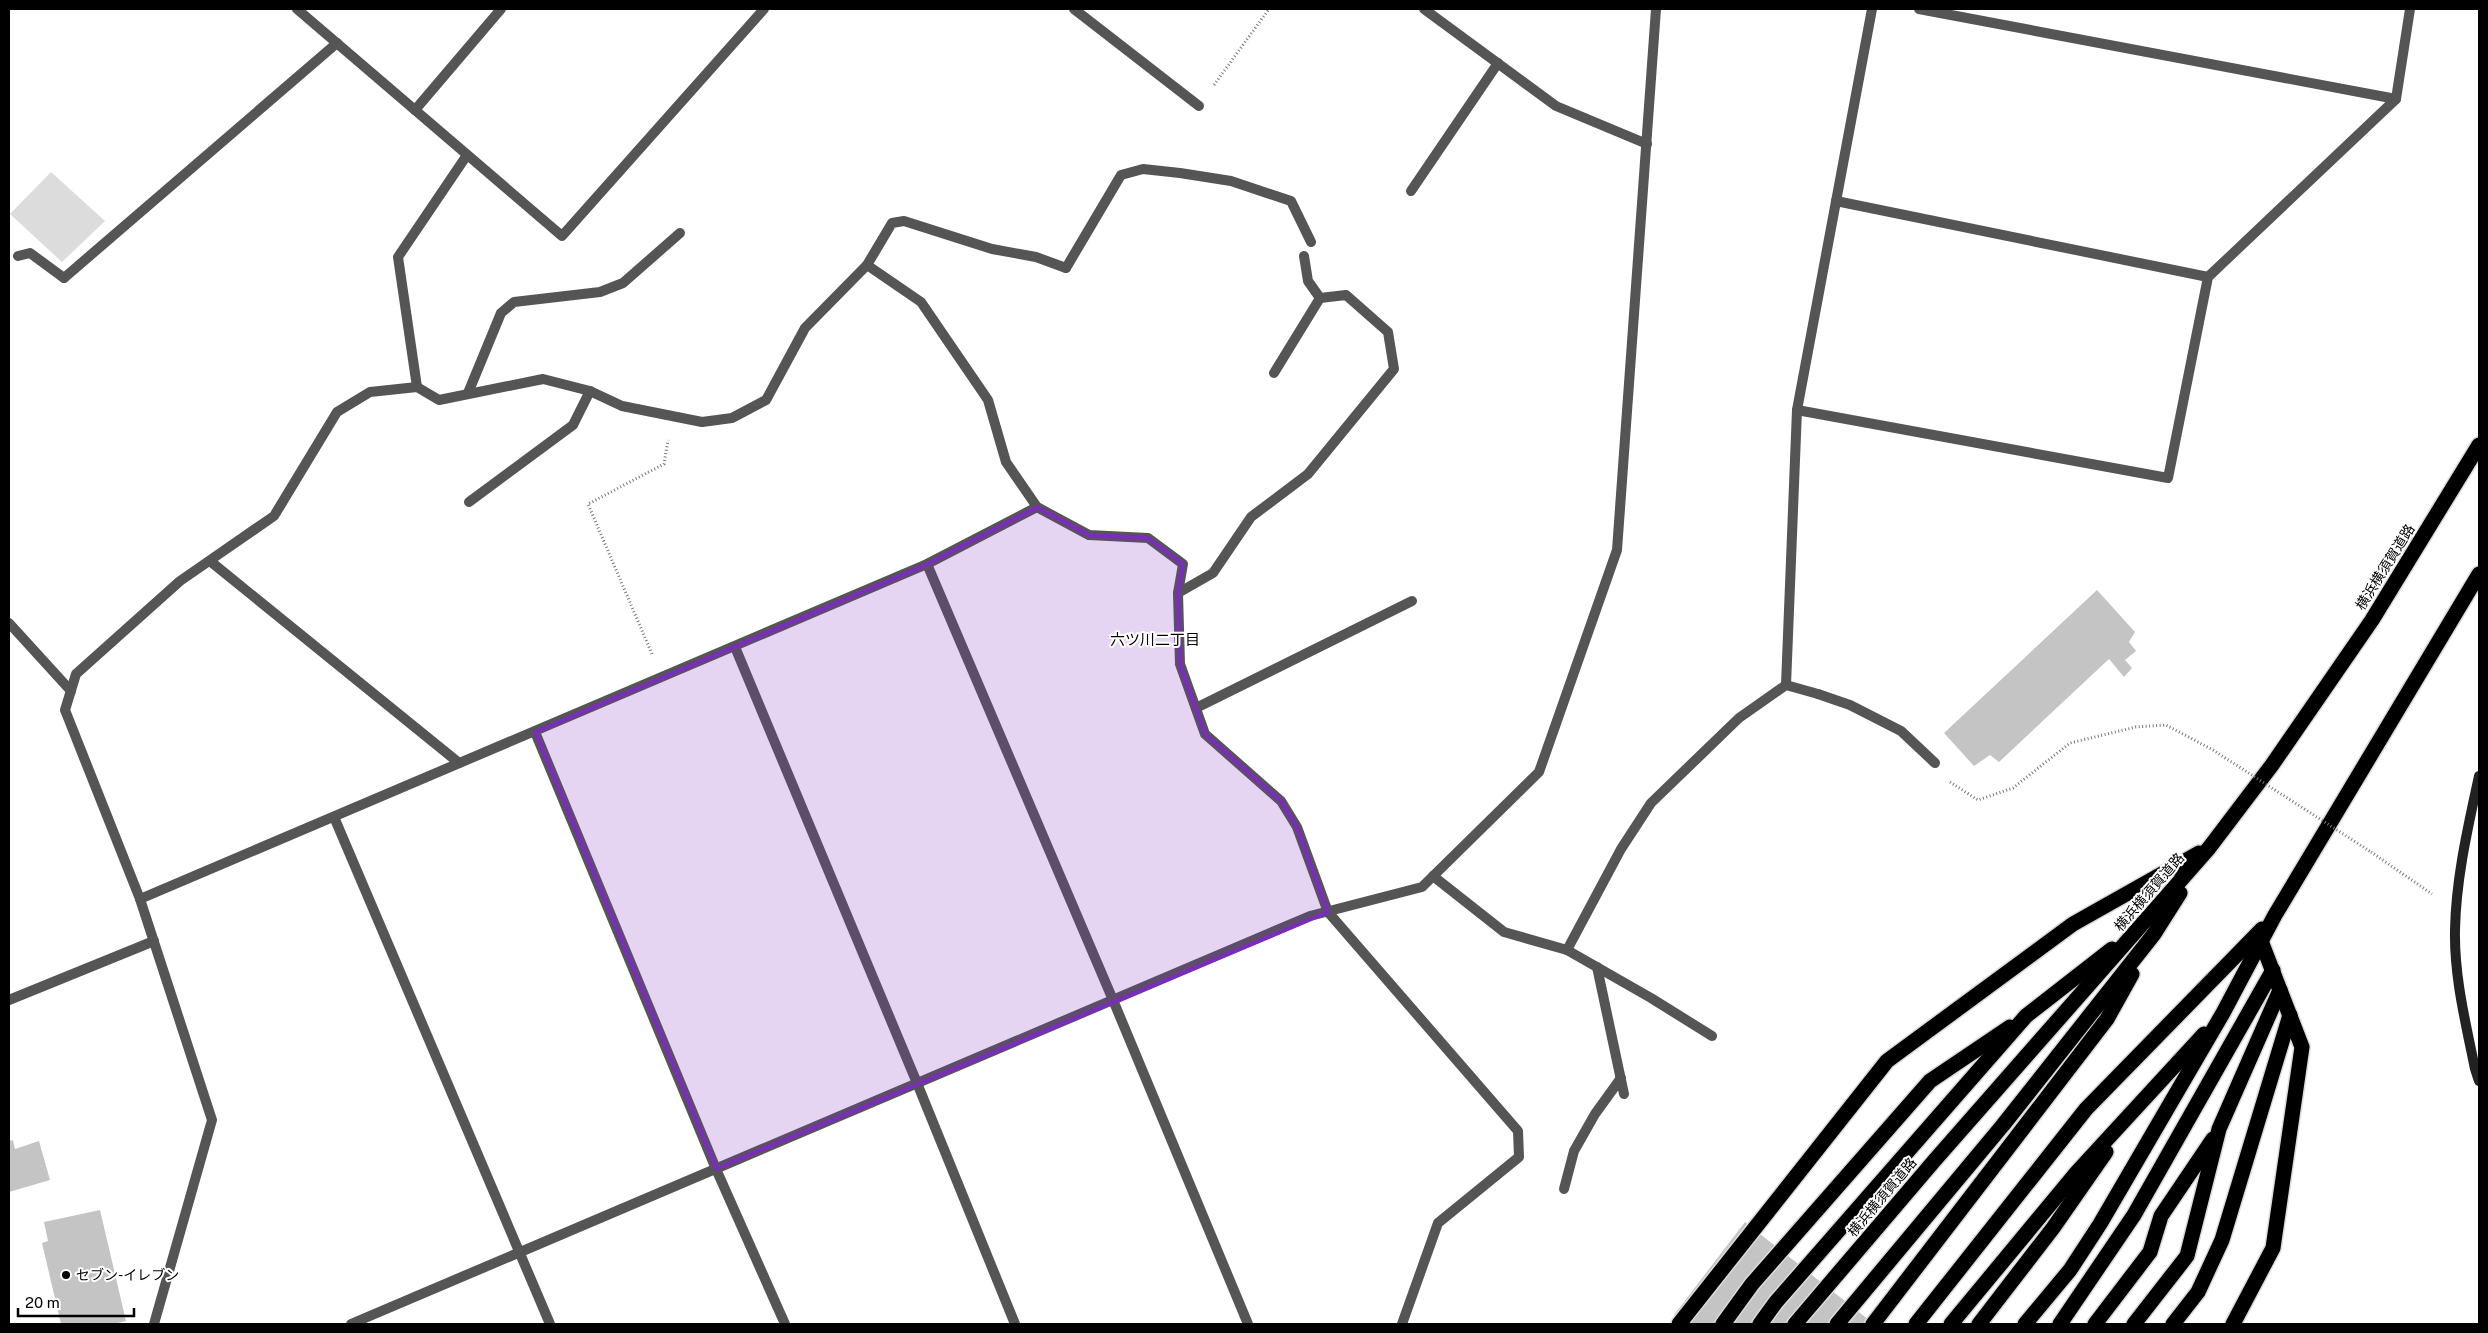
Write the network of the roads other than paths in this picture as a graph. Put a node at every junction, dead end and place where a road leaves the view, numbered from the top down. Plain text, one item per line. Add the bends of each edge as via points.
1 (298, 9) edge
2 (501, 9) edge
3 (764, 9) edge
4 (1074, 9) edge
5 (1424, 9) edge
6 (1656, 9) edge
7 (1872, 9) edge
8 (1919, 9) edge
9 (2410, 9) edge
10 (337, 43) junction
11 (1498, 63) junction
12 (2396, 99) junction
13 (1199, 106) road end
14 (415, 110) junction
15 (1647, 144) junction
16 (467, 155) junction
17 (1411, 191) dead end
18 (1836, 201) junction
19 (680, 233) dead end
20 (1311, 242) dead end
21 (18, 256) dead end
22 (1304, 256) dead end
23 (867, 266) junction
24 (2208, 277) junction
25 (1320, 298) junction
26 (1274, 373) dead end
27 (417, 387) junction
28 (590, 391) junction
29 (468, 393) junction
30 (1797, 410) junction
31 (2479, 445) edge
32 (469, 502) dead end
33 (1037, 507) junction
34 (210, 561) junction
35 (926, 564) junction
36 (2479, 574) edge
37 (1178, 593) junction
38 (1412, 601) dead end
39 (9, 623) edge
40 (734, 647) junction
41 (1786, 685) junction
42 (71, 691) junction
43 (1196, 708) junction
44 (535, 732) junction
45 (460, 763) junction
46 (1935, 763) road end
47 (2479, 776) edge
48 (334, 817) junction
49 (2209, 848) junction
50 (1433, 876) junction
51 (140, 899) junction
52 (1328, 912) junction
53 (2275, 915) junction
54 (2148, 929) junction
55 (154, 941) junction
56 (2261, 941) junction
57 (1567, 950) junction
58 (1597, 967) junction
59 (2273, 970) junction
60 (2280, 990) junction
61 (9, 1000) edge
62 (1113, 1000) junction
63 (2223, 1013) junction
64 (2290, 1015) junction
65 (2026, 1016) junction
66 (1712, 1036) dead end
67 (1621, 1078) junction
68 (2479, 1080) edge
69 (917, 1083) junction
70 (1624, 1094) dead end
71 (2140, 1104) junction
72 (2219, 1129) junction
73 (716, 1169) junction
74 (1564, 1189) dead end
75 (520, 1252) junction
76 (2244, 1303) junction
77 (154, 1324) edge
78 (350, 1324) edge
79 (550, 1324) edge
80 (785, 1324) edge
81 (1015, 1324) edge
82 (1248, 1324) edge
83 (1402, 1324) edge
84 (1679, 1324) edge
85 (1723, 1324) edge
86 (1760, 1324) edge
87 (1795, 1324) edge
88 (1837, 1324) edge
89 (1873, 1324) edge
90 (1916, 1324) edge
91 (1951, 1324) edge
92 (1979, 1324) edge
93 (2026, 1324) edge
94 (2060, 1324) edge
95 (2095, 1324) edge
96 (2134, 1324) edge
97 (2173, 1324) edge
98 (2225, 1324) edge
99 (2233, 1324) edge

1 - 10 street
2 - 14 street
3 - 16 street via 562,236
4 - 13 street
5 - 11 street
6 - 15 street
7 - 18 street
8 - 12 street
9 - 12 street
10 - 14 street
10 - 21 street via 64,278 30,253
11 - 15 street via 1556,106
11 - 17 street
12 - 24 street
14 - 16 street
15 - 50 street via 1617,550 1539,772
16 - 27 street via 398,257
18 - 24 street
18 - 30 street
19 - 29 street via 623,283 600,292 514,302 501,313
20 - 23 street via 1291,201 1231,181 1143,168 1121,175 1066,268 904,221 892,223
22 - 25 street via 1308,281
23 - 28 street via 805,328 766,400 732,418 702,422 622,406
23 - 33 street via 921,302 988,400 1006,462
24 - 30 street via 2168,478
25 - 26 street
25 - 37 street via 1346,296 1388,332 1394,369 1308,474 1251,517 1213,573
27 - 29 street via 439,400
27 - 34 street via 370,392 337,412 274,516
28 - 29 street via 543,379
28 - 32 street via 573,425
30 - 41 street
31 - 49 highway, 横浜横須賀道路 via 2372,620 2272,765
33 - 35 street
33 - 37 street via 1089,535 1148,538 1183,564
34 - 42 street via 180,582 76,674
34 - 45 street
35 - 40 street
35 - 62 street
36 - 53 highway
37 - 43 street via 1180,664
38 - 43 street
39 - 42 street
40 - 44 street
40 - 69 street
41 - 46 street via 1850,705 1901,731
41 - 57 street via 1739,718 1651,803 1621,849
42 - 51 street via 65,710
43 - 52 street via 1205,734 1281,801 1297,827
44 - 45 street
44 - 73 street
45 - 48 street
47 - 68 street via 2461,860 2455,931 2460,996
48 - 51 street
48 - 75 street
49 - 54 highway, 横浜横須賀道路
49 - 84 highway via 2073,924 1887,1061
50 - 52 street via 1422,887
50 - 57 street via 1504,932
51 - 55 street
52 - 62 street via 1310,916
52 - 83 street via 1518,1131 1519,1157 1438,1223
53 - 56 highway
53 - 90 highway via 2086,1109
54 - 65 highway
54 - 87 highway, 横浜横須賀道路 via 1934,1162
54 - 88 highway via 2003,1124
54 - 89 highway via 2107,1019
55 - 61 street
55 - 77 street via 212,1120
56 - 59 highway
56 - 63 highway
57 - 58 street
58 - 66 street
58 - 67 street
59 - 60 highway
59 - 94 highway via 2134,1215
60 - 64 highway
60 - 72 highway
62 - 69 street
62 - 82 street
63 - 71 highway
63 - 93 highway via 2100,1224 2070,1270
64 - 76 highway via 2302,1047 2274,1248
64 - 97 highway via 2222,1240 2198,1292
65 - 85 highway via 1930,1081 1752,1284
65 - 86 highway
67 - 70 street
67 - 74 street via 1574,1151
69 - 73 street
69 - 81 street
71 - 91 highway via 2077,1172
71 - 92 highway via 2053,1228
72 - 95 highway via 2161,1216 2150,1252
72 - 96 highway via 2187,1256
73 - 75 street
73 - 80 street
75 - 78 street
75 - 79 street
76 - 98 highway
76 - 99 highway

